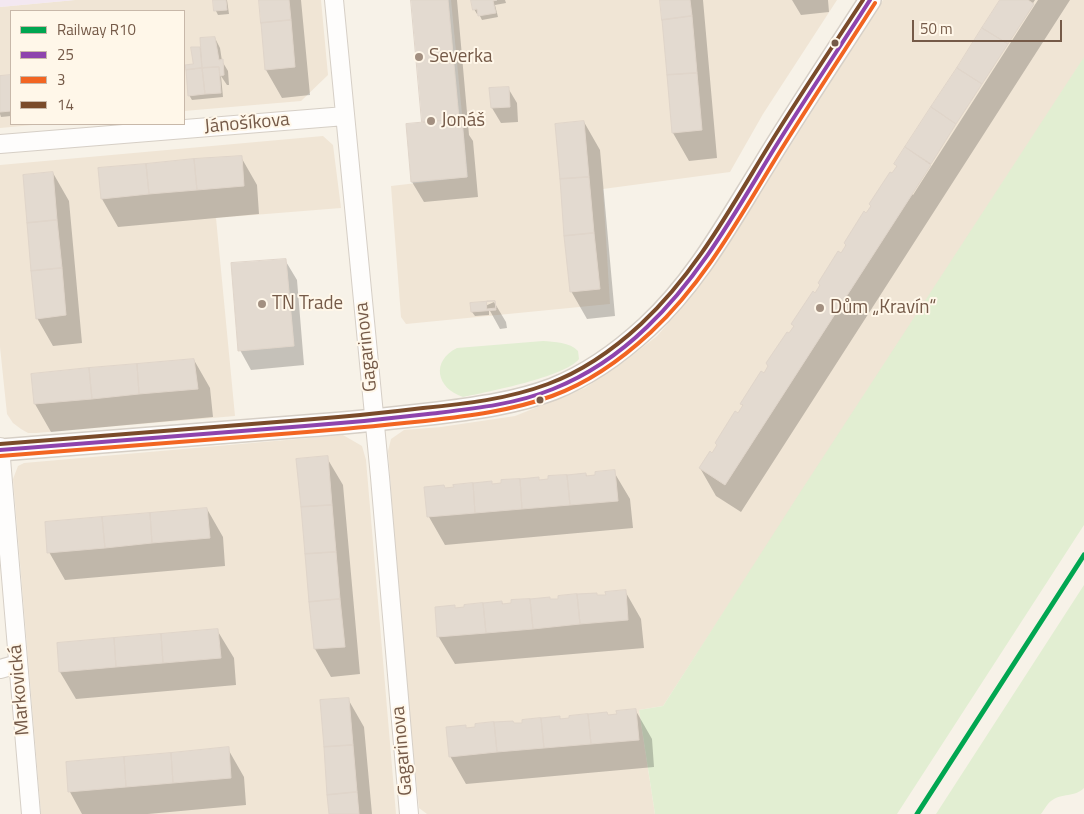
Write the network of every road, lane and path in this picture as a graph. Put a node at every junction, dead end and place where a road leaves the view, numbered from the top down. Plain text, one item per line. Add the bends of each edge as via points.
1 (334, 0) edge
2 (870, 0) edge
3 (345, 116) junction
4 (0, 144) edge
5 (374, 420) junction
6 (0, 449) edge
7 (18, 664) junction
8 (0, 669) edge
9 (31, 814) edge
10 (408, 814) edge

1 - 3 street, Gagarinova
2 - 5 street via 705,259 668,307 632,341 570,382 533,395 494,406
3 - 4 street, Jánošíkova
3 - 5 street, Gagarinova
5 - 6 street
5 - 10 street, Gagarinova
6 - 7 street, Markovická
7 - 8 street
7 - 9 street, Markovická

